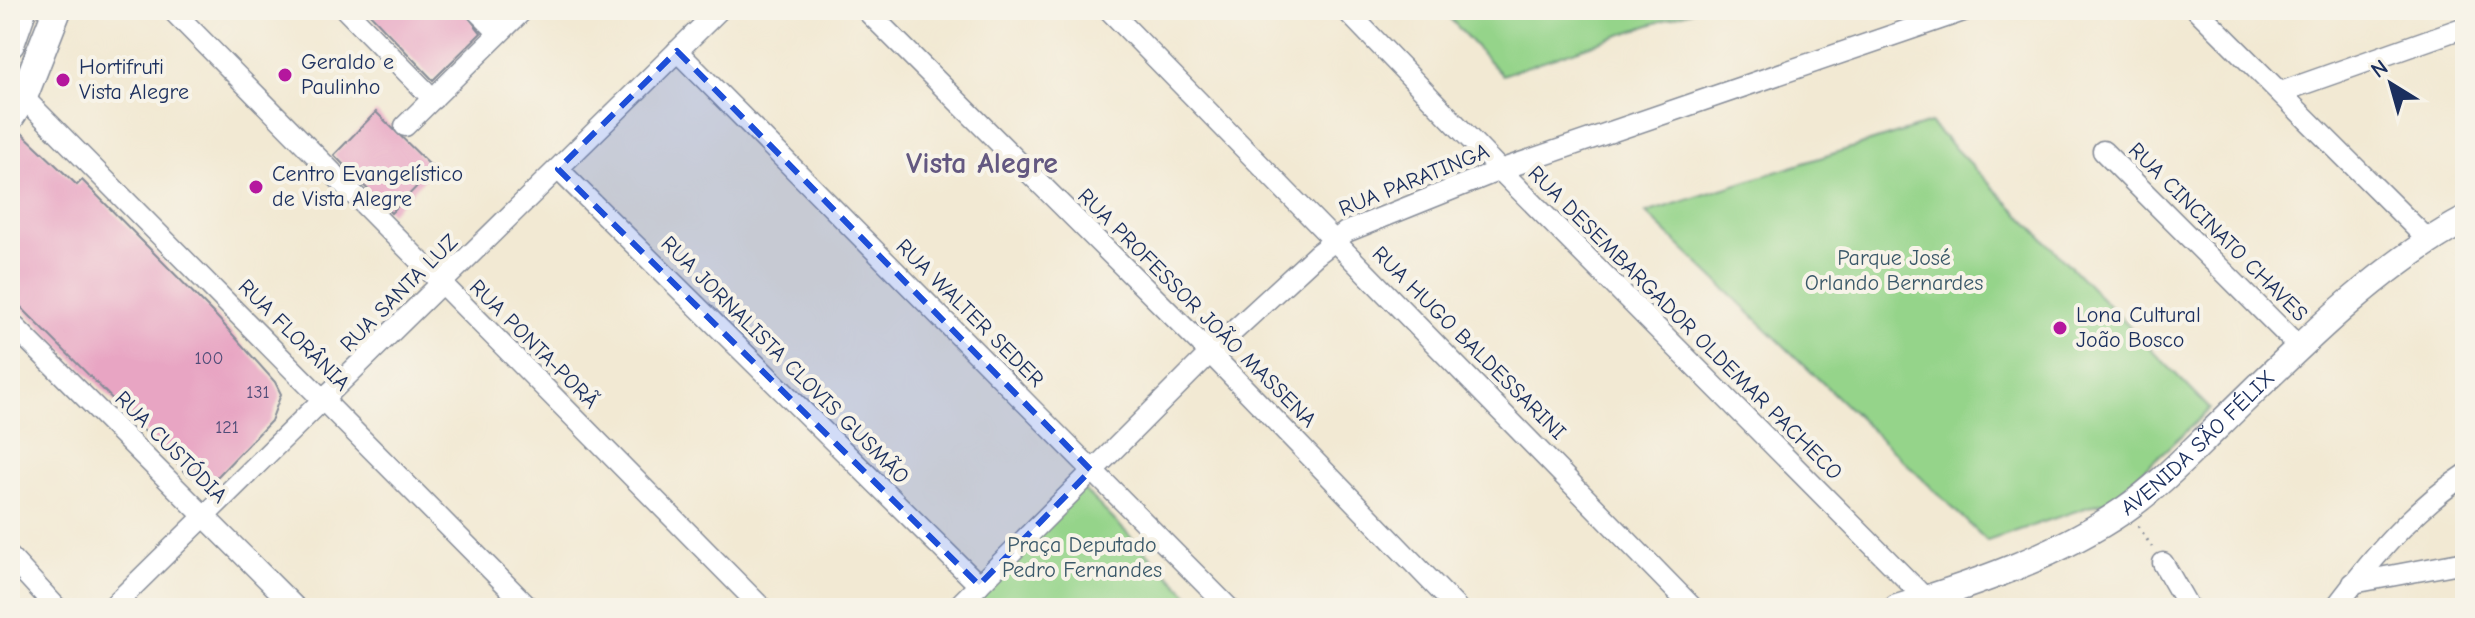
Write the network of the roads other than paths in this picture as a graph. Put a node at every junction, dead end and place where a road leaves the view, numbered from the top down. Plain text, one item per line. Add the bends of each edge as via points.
1 (22, 10) edge
2 (57, 10) edge
3 (172, 10) edge
4 (346, 10) edge
5 (476, 10) edge
6 (523, 10) edge
7 (719, 10) edge
8 (866, 10) edge
9 (1109, 10) edge
10 (1346, 10) edge
11 (1966, 10) edge
12 (2197, 10) edge
13 (2465, 27) edge
14 (499, 33) junction
15 (10, 44) edge
16 (677, 51) junction
17 (2281, 92) junction
18 (433, 99) junction
19 (16, 107) edge
20 (405, 126) dead end
21 (2103, 151) dead end
22 (558, 169) junction
23 (1500, 170) junction
24 (2465, 220) edge
25 (2428, 240) junction
26 (1333, 241) junction
27 (442, 284) junction
28 (10, 322) edge
29 (2299, 347) junction
30 (1210, 353) junction
31 (325, 399) junction
32 (1091, 470) junction
33 (2465, 475) edge
34 (206, 515) junction
35 (10, 557) edge
36 (2465, 562) edge
37 (2163, 563) road end
38 (2353, 583) junction
39 (979, 585) junction
40 (1926, 599) junction
41 (2186, 603) edge
42 (57, 608) edge
43 (111, 608) edge
44 (296, 608) edge
45 (529, 608) edge
46 (762, 608) edge
47 (956, 608) edge
48 (1229, 608) edge
49 (1457, 608) edge
50 (1693, 608) edge
51 (1897, 608) edge
52 (2335, 608) edge

1 - 15 main road
2 - 19 main road
3 - 27 street, RUA PONTA-PORÃ
4 - 18 street
5 - 14 street
6 - 14 street
7 - 16 street, RUA SANTA LUZ
8 - 30 street, RUA PROFESSOR JOÃO MASSENA
9 - 26 street, RUA HUGO BALDESSARINI
10 - 23 street, RUA DESEMBARGADOR OLDEMAR PACHECO
11 - 23 street, RUA PARATINGA
12 - 17 street
13 - 17 street
14 - 18 street
16 - 22 street, RUA SANTA LUZ
16 - 32 street, RUA WALTER SEDER
17 - 25 street
18 - 20 street
19 - 31 street, RUA FLORÂNIA
21 - 29 street, RUA CINCINATO CHAVES
22 - 27 street, RUA SANTA LUZ
22 - 39 street, RUA JORNALISTA CLOVIS GUSMÃO
23 - 26 street, RUA PARATINGA
23 - 40 street, RUA DESEMBARGADOR OLDEMAR PACHECO
24 - 25 street, AVENIDA SÃO FÉLIX
25 - 29 street, AVENIDA SÃO FÉLIX
26 - 30 street, RUA PARATINGA
26 - 50 street, RUA HUGO BALDESSARINI
27 - 31 street, RUA SANTA LUZ
27 - 46 street, RUA PONTA-PORÃ
28 - 34 street, RUA CUSTÓDIA
29 - 40 street, AVENIDA SÃO FÉLIX via 2127,509 2031,558
30 - 32 street, RUA PARATINGA
30 - 49 street, RUA PROFESSOR JOÃO MASSENA
31 - 34 street, RUA SANTA LUZ
31 - 45 street, RUA FLORÂNIA
32 - 39 street, RUA PARATINGA
32 - 48 street, RUA WALTER SEDER
33 - 38 street via 2395,535
34 - 43 street, RUA SANTA LUZ
34 - 44 street, RUA CUSTÓDIA
35 - 42 street
36 - 38 street
37 - 41 street
38 - 52 street
39 - 47 street, RUA PARATINGA
40 - 51 street, AVENIDA SÃO FÉLIX

